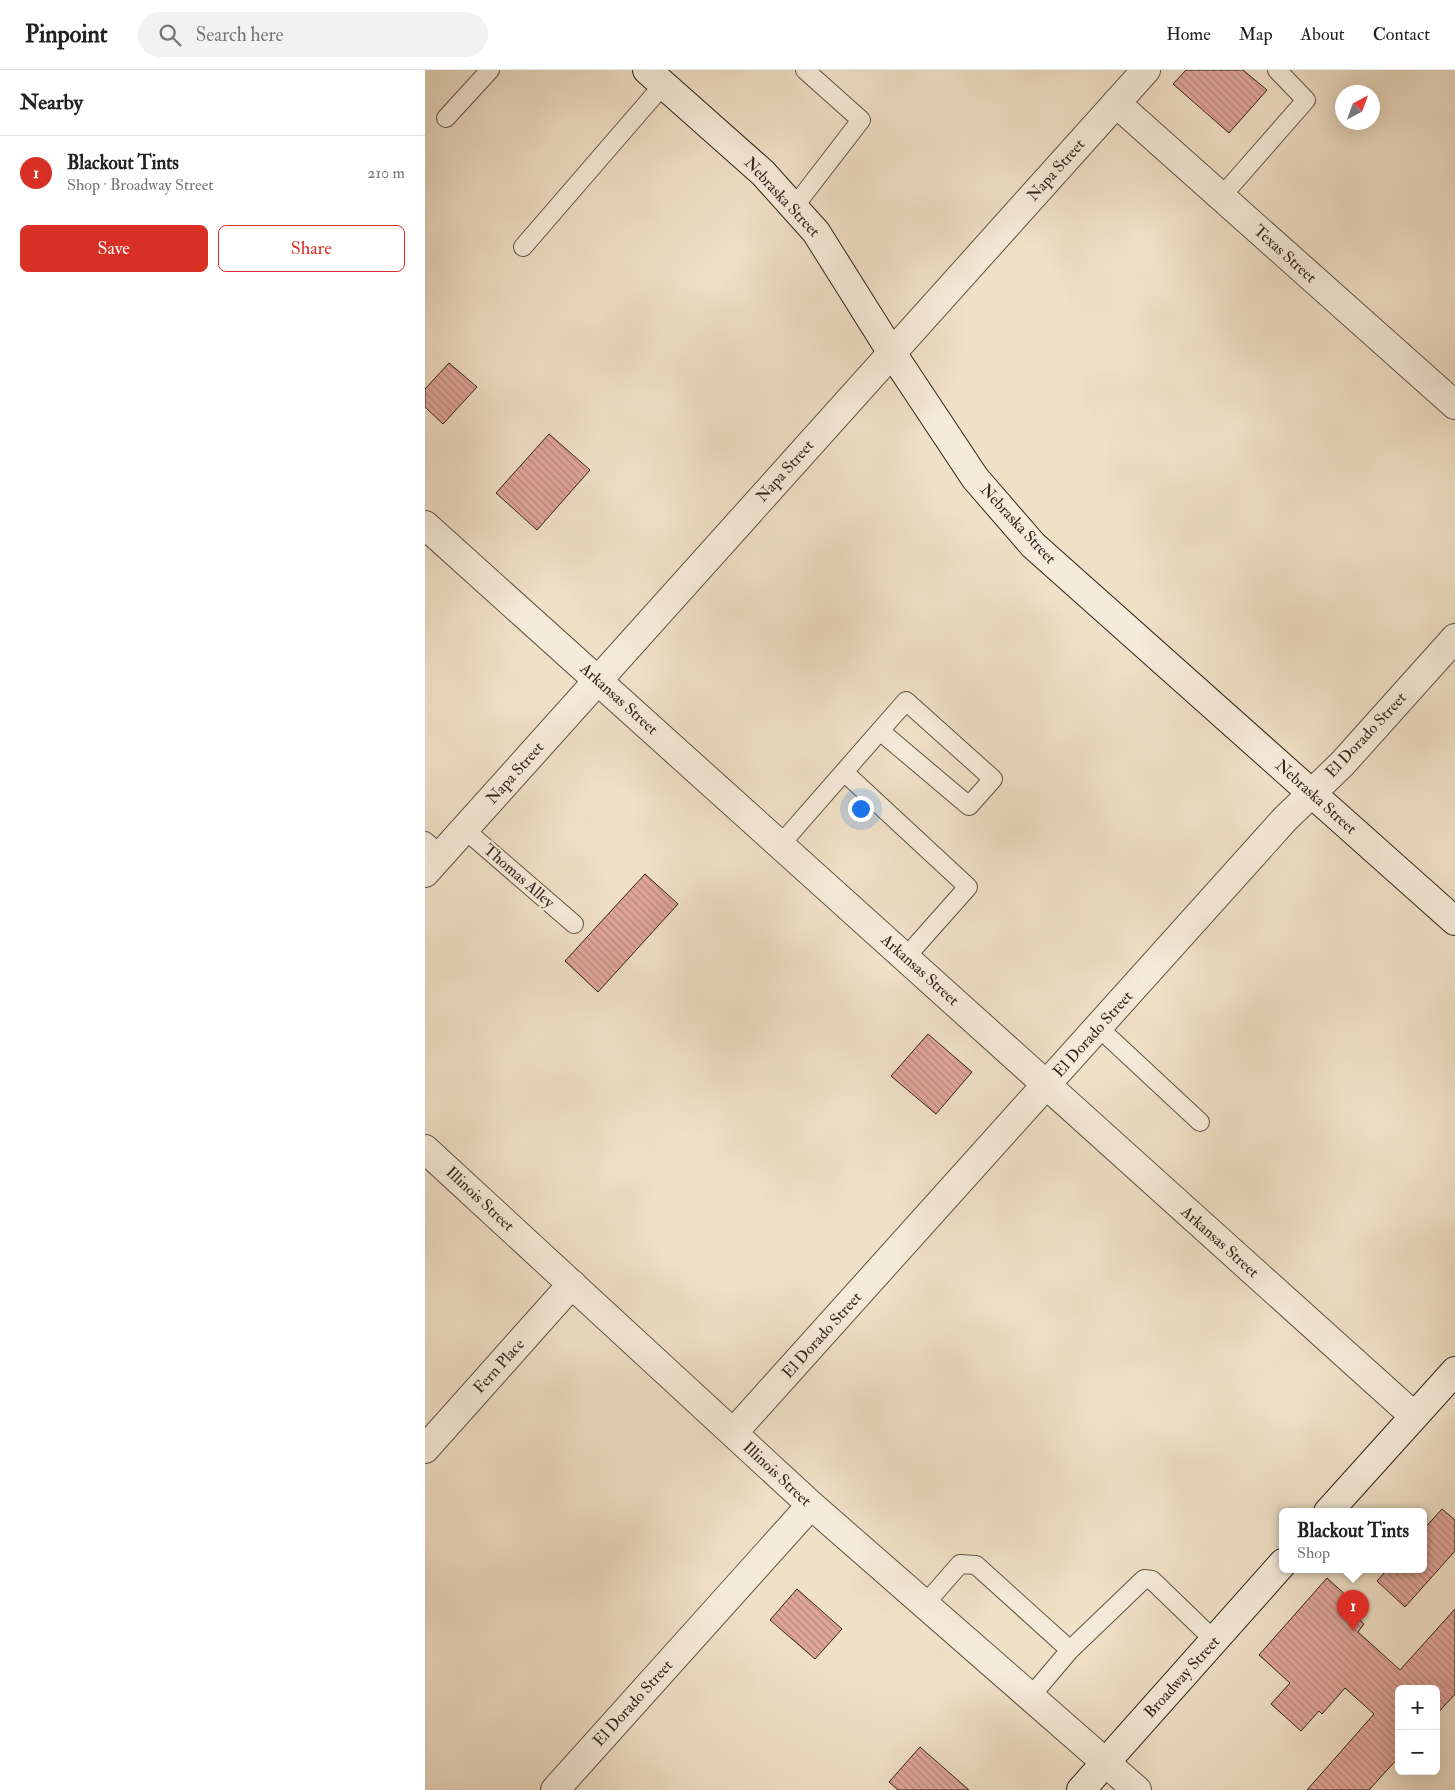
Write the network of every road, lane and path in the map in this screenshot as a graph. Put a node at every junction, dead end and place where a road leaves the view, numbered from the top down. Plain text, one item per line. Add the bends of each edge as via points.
1 (490, 70) edge
2 (805, 70) edge
3 (1146, 70) edge
4 (1277, 70) edge
5 (655, 77) edge
6 (1116, 103) junction
7 (446, 118) dead end
8 (1221, 197) junction
9 (794, 207) junction
10 (523, 247) dead end
11 (892, 353) junction
12 (1455, 405) edge
13 (425, 525) edge
14 (1455, 638) edge
15 (598, 680) junction
16 (880, 731) junction
17 (844, 772) junction
18 (1312, 793) junction
19 (464, 829) junction
20 (781, 845) junction
21 (430, 856) edge
22 (1455, 921) edge
23 (574, 924) dead end
24 (905, 958) junction
25 (1099, 1028) junction
26 (1047, 1085) junction
27 (1199, 1122) dead end
28 (425, 1149) edge
29 (572, 1284) junction
30 (1455, 1371) edge
31 (1414, 1416) junction
32 (733, 1433) junction
33 (425, 1449) edge
34 (811, 1506) junction
35 (1332, 1508) edge
36 (1279, 1567) edge
37 (925, 1604) junction
38 (1214, 1640) junction
39 (1070, 1650) junction
40 (1031, 1696) junction
41 (1106, 1762) junction
42 (555, 1790) edge
43 (1081, 1790) edge
44 (1137, 1790) edge

1 - 7 lane
2 - 9 lane via 861,120
3 - 6 street, Napa Street
4 - 8 lane via 1306,100
5 - 9 street, Nebraska Street via 763,173
5 - 10 lane
6 - 8 street, Texas Street
6 - 11 street, Napa Street
8 - 12 street, Texas Street
9 - 11 street, Nebraska Street via 816,232
11 - 15 street, Napa Street
11 - 18 street, Nebraska Street via 975,478 1033,545
13 - 15 street, Arkansas Street
14 - 18 street, El Dorado Street
15 - 19 street, Napa Street
15 - 20 street, Arkansas Street
16 - 16 lane via 906,701 993,779 969,806
16 - 17 lane
17 - 20 lane
17 - 24 lane via 968,887
18 - 22 street, Nebraska Street
18 - 25 street, El Dorado Street via 1285,819
19 - 21 street, Napa Street
19 - 23 lane, Thomas Alley
20 - 24 street, Arkansas Street
24 - 26 street, Arkansas Street
25 - 26 street, El Dorado Street
25 - 27 lane
26 - 31 street, Arkansas Street
26 - 32 street, El Dorado Street
28 - 29 street, Illinois Street
29 - 32 street, Illinois Street
29 - 33 street, Fern Place
30 - 31 street
31 - 35 street
32 - 34 street, Illinois Street
34 - 37 street, Illinois Street
34 - 42 street, El Dorado Street
36 - 38 street, Broadway Street
37 - 39 lane via 960,1564 976,1565
37 - 40 street, Illinois Street
38 - 39 lane via 1152,1580 1144,1579
38 - 41 street, Broadway Street
39 - 40 lane
40 - 41 street, Illinois Street
41 - 43 street, Broadway Street
41 - 44 street, Illinois Street

